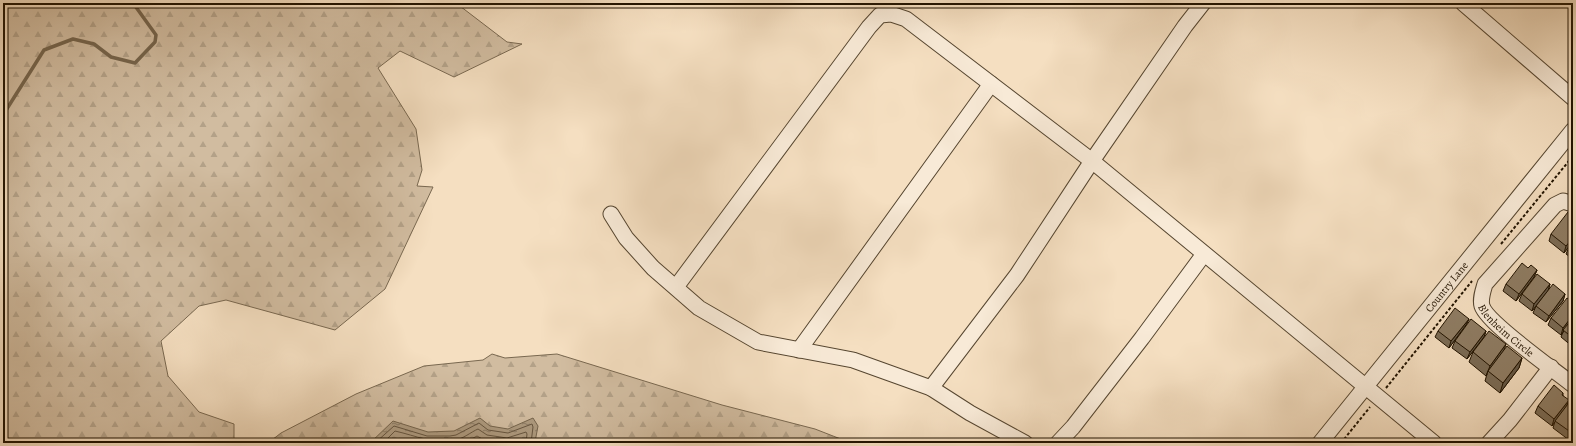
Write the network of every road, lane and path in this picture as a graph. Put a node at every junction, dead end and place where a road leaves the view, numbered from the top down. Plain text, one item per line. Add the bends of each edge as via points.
1 (1203, 3) edge
2 (1463, 3) edge
3 (991, 84) junction
4 (1573, 98) edge
5 (1573, 130) edge
6 (1092, 161) junction
7 (1573, 204) edge
8 (611, 214) dead end
9 (1204, 254) junction
10 (676, 287) junction
11 (799, 350) junction
12 (1551, 367) junction
13 (1573, 384) edge
14 (1365, 387) junction
15 (931, 388) junction
16 (1369, 408) dead end
17 (1025, 443) edge
18 (1058, 443) edge
19 (1320, 443) edge
20 (1341, 443) edge
21 (1434, 443) edge
22 (1490, 443) edge

1 - 6 street
2 - 4 street
3 - 6 street
3 - 10 street via 906,19 891,14 880,15
3 - 11 street
5 - 14 street, Country Lane
6 - 9 street
6 - 15 street via 1017,275
7 - 12 street, Blenheim Circle via 1563,201 1555,205 1485,284 1481,298 1488,316 1500,328
8 - 10 street via 626,238 653,268
9 - 14 street
9 - 18 street via 1073,428
10 - 11 street via 699,308 758,342
11 - 15 street via 853,360
12 - 13 street, Blenheim Circle
12 - 22 street
14 - 19 street, Country Lane
14 - 21 street
15 - 17 street
16 - 20 path

